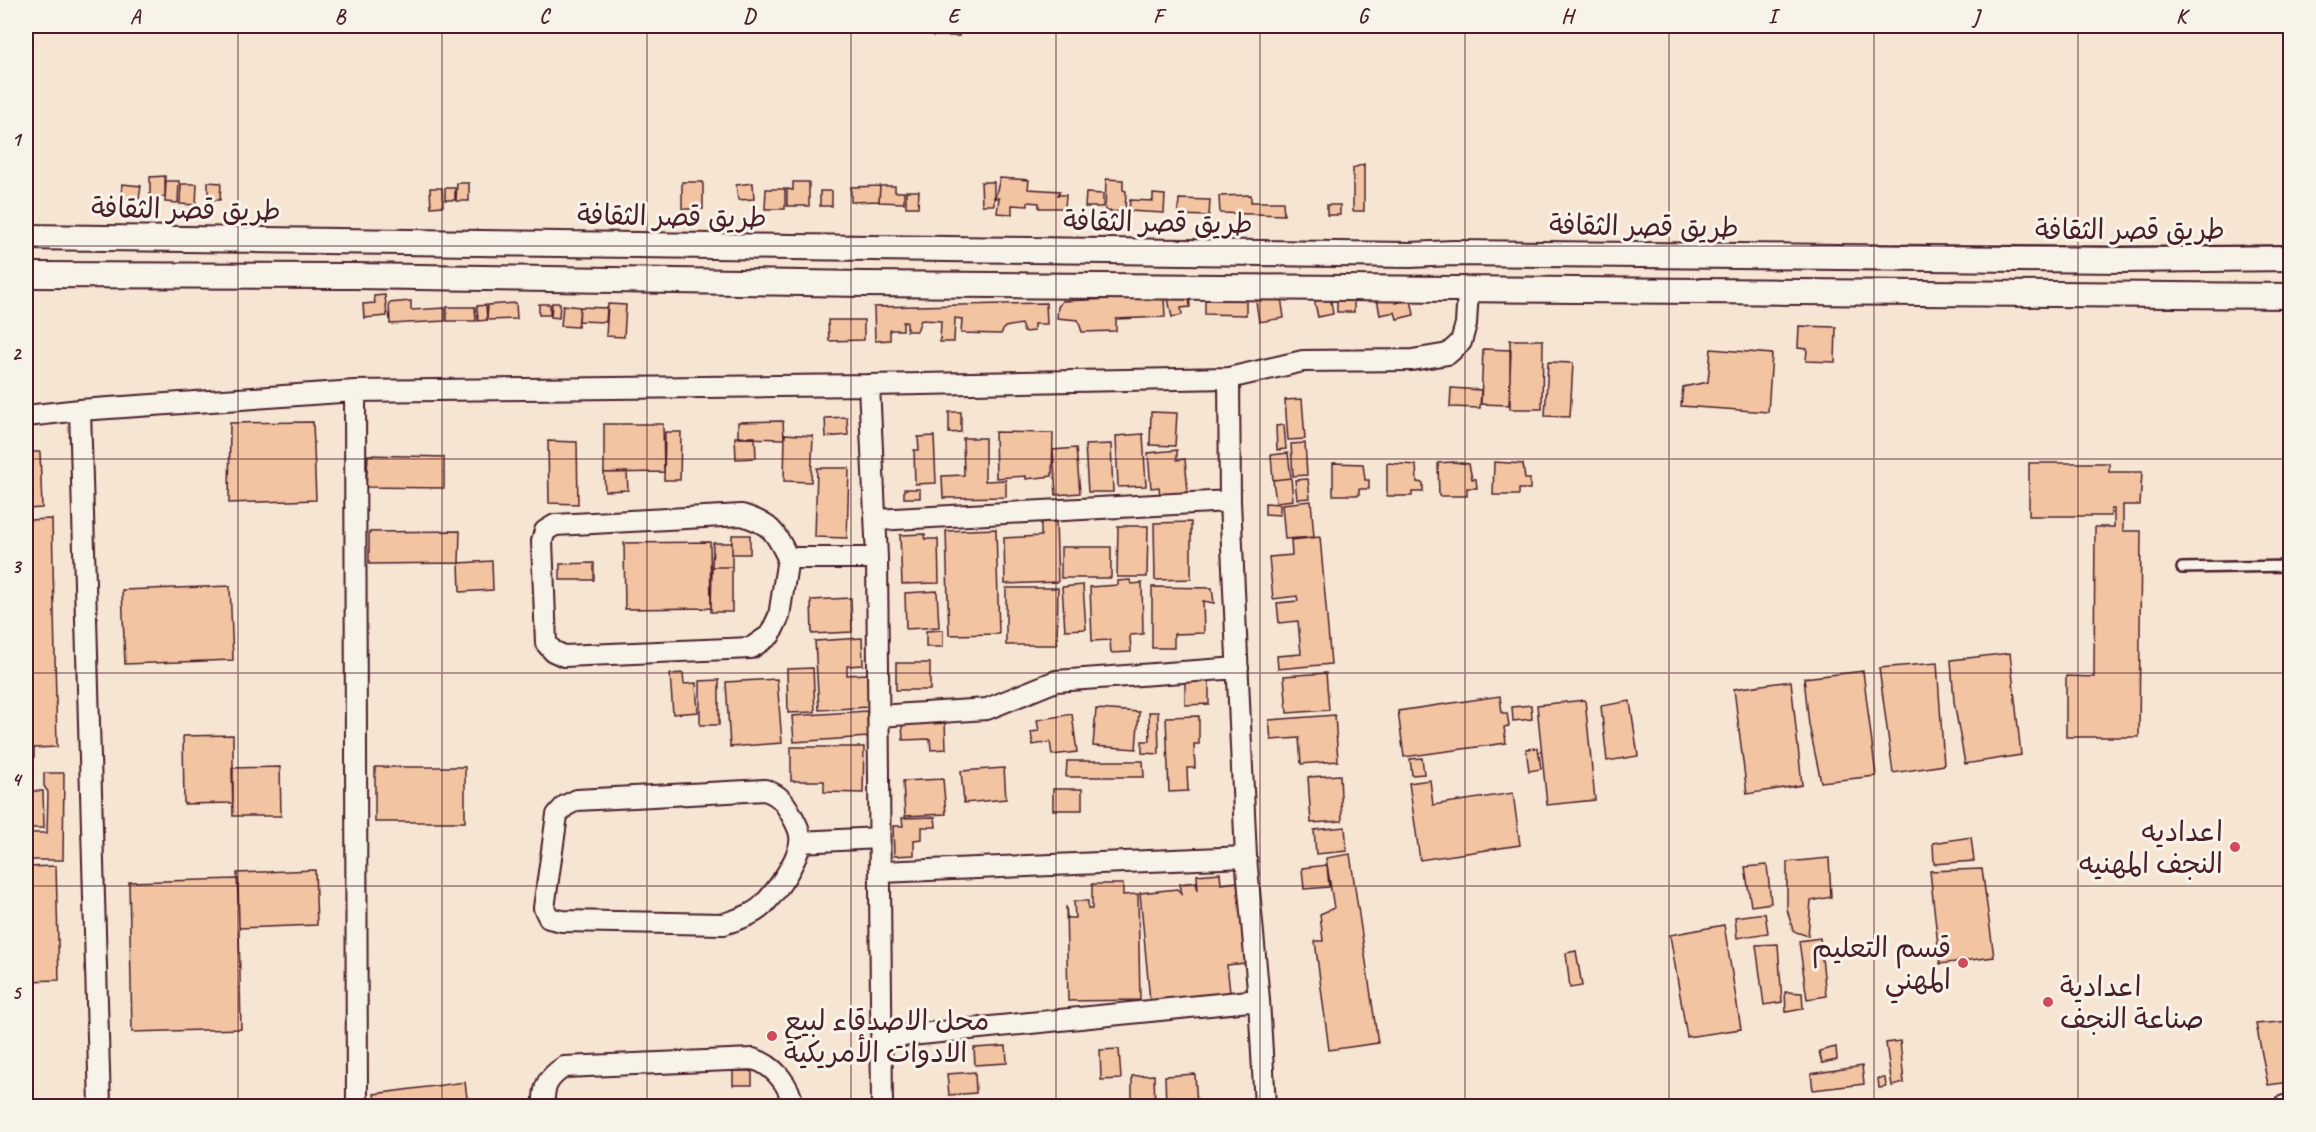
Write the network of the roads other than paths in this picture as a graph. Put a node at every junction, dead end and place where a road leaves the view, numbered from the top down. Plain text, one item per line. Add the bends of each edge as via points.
1 (26, 237) edge
2 (2290, 258) edge
3 (26, 275) edge
4 (1468, 290) junction
5 (2290, 296) edge
6 (1228, 378) junction
7 (869, 386) junction
8 (355, 391) junction
9 (80, 410) junction
10 (26, 416) edge
11 (1230, 501) junction
12 (876, 520) junction
13 (788, 558) junction
14 (877, 558) junction
15 (2290, 566) edge
16 (2182, 568) dead end
17 (1238, 668) junction
18 (878, 716) junction
19 (879, 838) junction
20 (801, 842) junction
21 (1246, 857) junction
22 (881, 872) junction
23 (1259, 1000) junction
24 (881, 1038) junction
25 (2290, 1106) edge
26 (100, 1107) edge
27 (357, 1107) edge
28 (544, 1107) edge
29 (793, 1107) edge
30 (882, 1107) edge
31 (1265, 1107) edge
32 (2284, 1107) edge

1 - 2 street, طريق قصر الثقافة via 1410,255
3 - 4 street
4 - 5 street
4 - 6 street via 1461,342 1448,354 1412,360 1303,361
6 - 7 street
6 - 11 street
7 - 8 street
7 - 12 street
8 - 9 street
8 - 27 street
9 - 10 street
9 - 26 street
11 - 12 street
11 - 17 street
12 - 14 street
13 - 13 street via 777,534 763,522 742,515 555,525 545,531 542,541 546,643 564,656 751,648 770,635 779,616
13 - 14 street
14 - 18 street
15 - 16 lane
17 - 18 street via 1056,681 987,708
17 - 21 street
18 - 19 street
19 - 20 street
19 - 22 street
20 - 20 street via 786,805 778,795 765,790 577,800 557,815 544,908 549,918 562,921 724,924 747,916 764,904
21 - 22 street
21 - 23 street
22 - 24 street
23 - 24 street
23 - 31 street
24 - 30 street
25 - 32 street
28 - 29 street via 543,1089 550,1076 564,1067 753,1059 766,1062 778,1073

